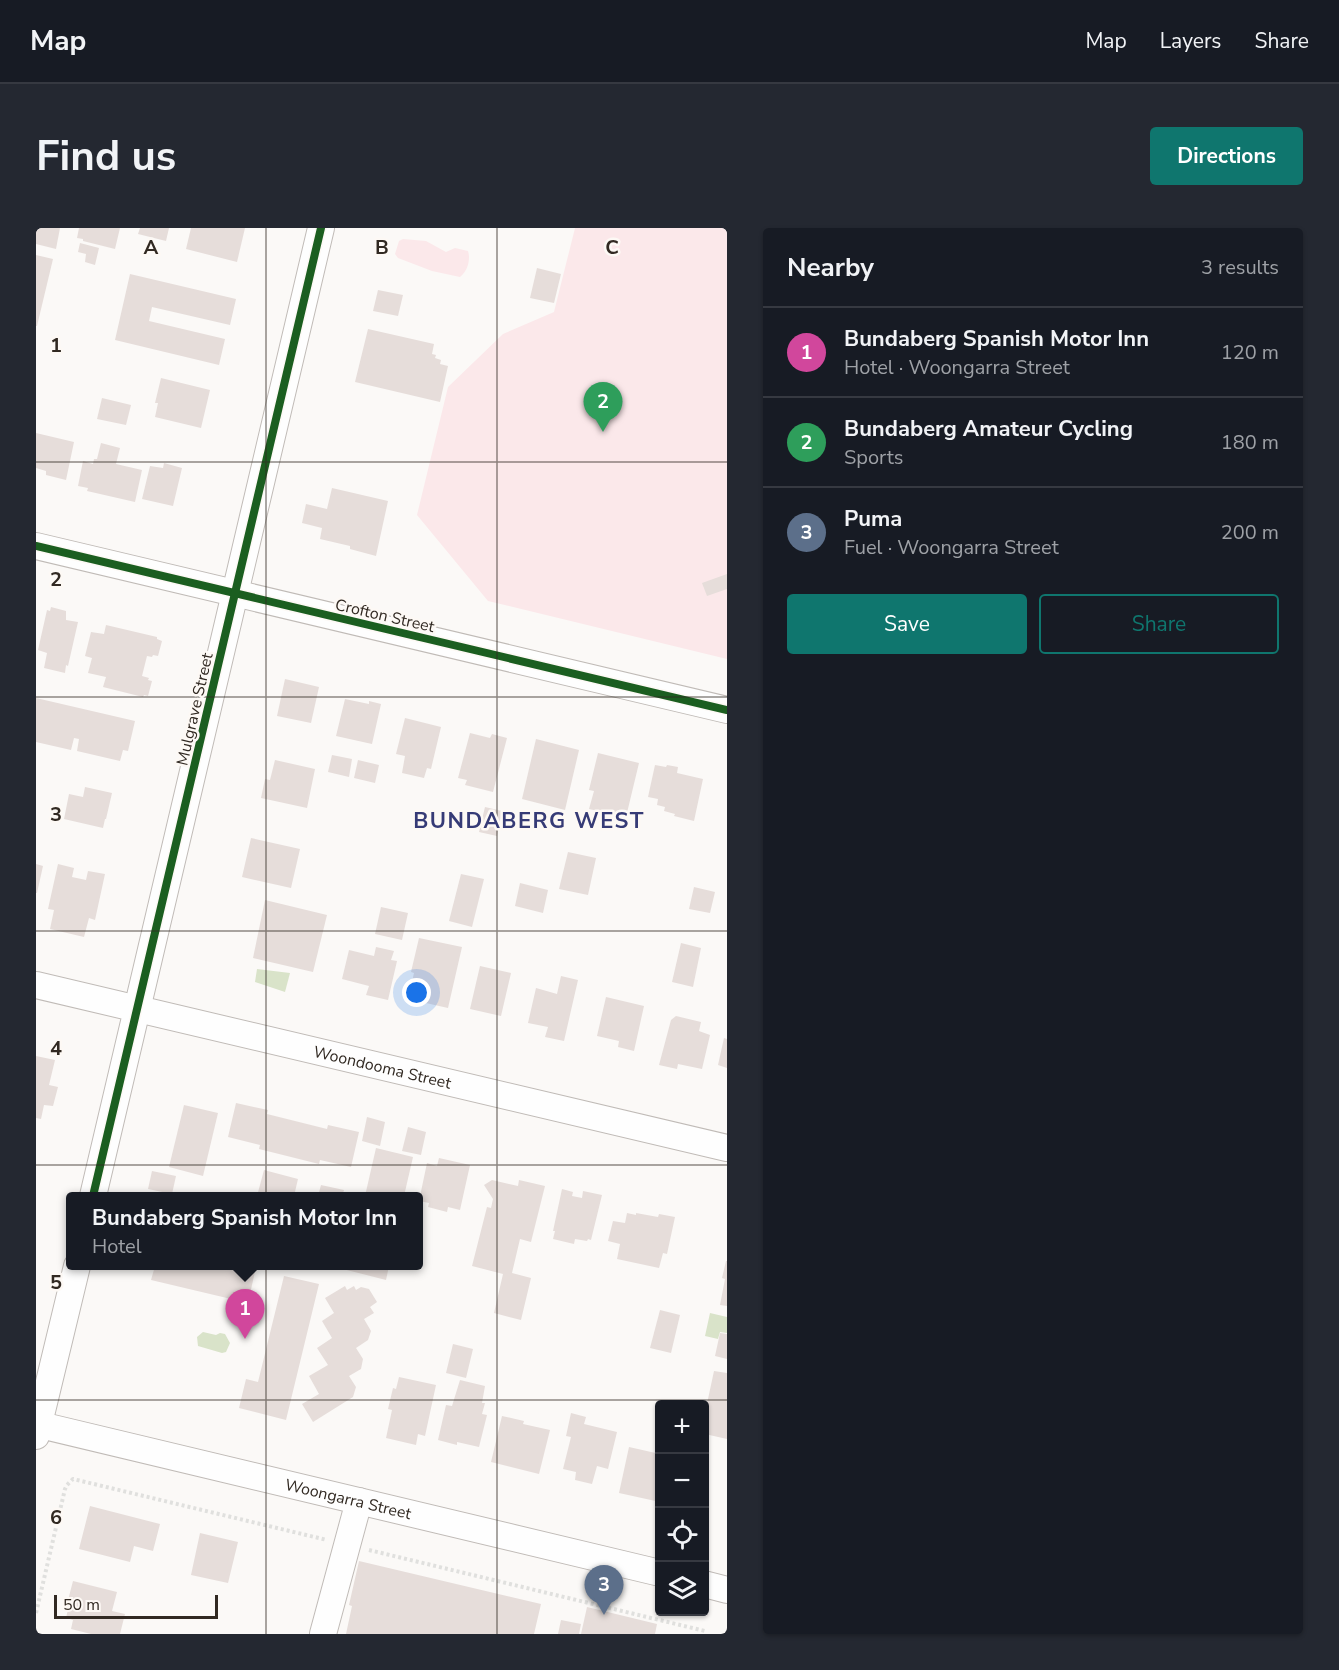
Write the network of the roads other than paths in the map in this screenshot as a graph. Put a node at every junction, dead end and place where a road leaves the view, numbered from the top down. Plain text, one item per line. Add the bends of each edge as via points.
1 (321, 228) edge
2 (36, 546) edge
3 (236, 593) junction
4 (727, 711) edge
5 (36, 985) edge
6 (138, 1009) junction
7 (727, 1148) edge
8 (94, 1192) edge
9 (76, 1270) edge
10 (37, 1428) edge
11 (359, 1501) junction
12 (655, 1572) edge
13 (709, 1585) edge
14 (727, 1590) edge
15 (323, 1634) edge

1 - 3 street, Mulgrave Street
2 - 3 street, Crofton Street
3 - 4 street, Crofton Street
3 - 6 street, Mulgrave Street
5 - 6 street, Woondooma Street
6 - 7 street, Woondooma Street
6 - 8 street, Mulgrave Street
9 - 10 street
10 - 11 street, Woongarra Street
11 - 12 street, Woongarra Street
11 - 15 street
13 - 14 street

